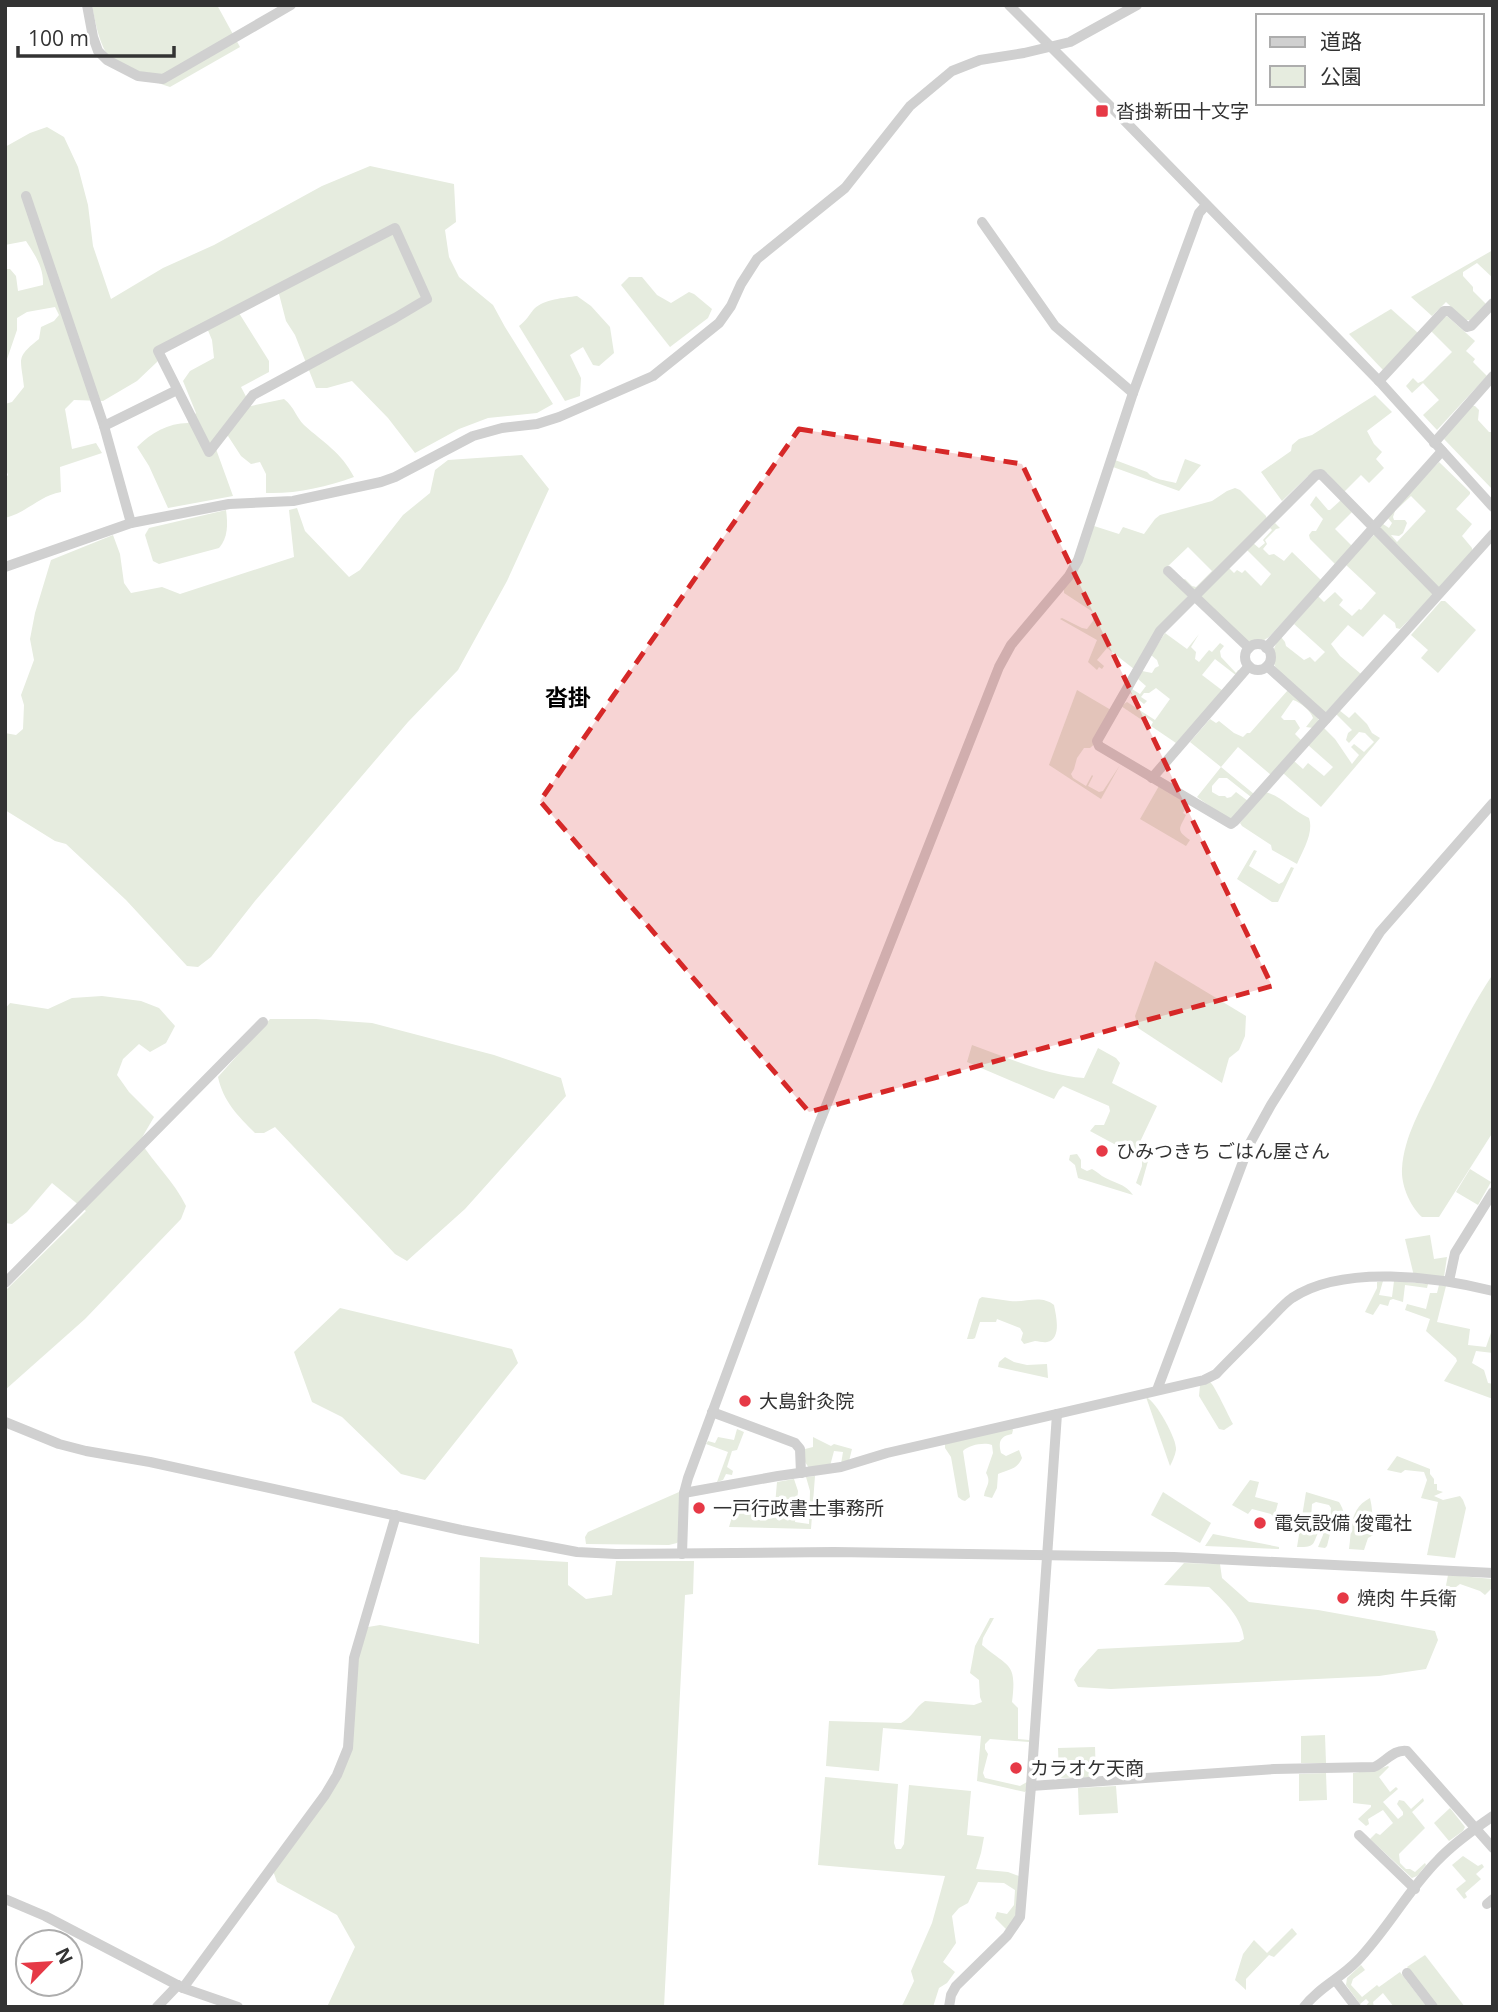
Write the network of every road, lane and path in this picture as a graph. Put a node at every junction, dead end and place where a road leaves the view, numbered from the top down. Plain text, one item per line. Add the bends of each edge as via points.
1 (86, 5) edge
2 (291, 5) edge
3 (1009, 5) edge
4 (1137, 5) edge
5 (1050, 47) junction
6 (26, 196) dead end
7 (1206, 205) junction
8 (982, 222) dead end
9 (1493, 303) edge
10 (1493, 376) edge
11 (1379, 382) junction
12 (177, 390) junction
13 (1133, 393) junction
14 (104, 426) junction
15 (1438, 447) junction
16 (1493, 508) edge
17 (131, 523) junction
18 (1373, 526) junction
19 (1493, 534) edge
20 (5, 567) edge
21 (1168, 571) dead end
22 (1439, 594) junction
23 (1194, 597) junction
24 (1249, 648) junction
25 (1266, 648) junction
26 (1249, 666) junction
27 (1267, 666) junction
28 (1326, 719) junction
29 (1152, 778) junction
30 (1493, 803) edge
31 (263, 1022) dead end
32 (1493, 1192) edge
33 (1449, 1281) junction
34 (5, 1283) edge
35 (1493, 1291) edge
36 (1157, 1390) junction
37 (712, 1412) junction
38 (1057, 1414) junction
39 (5, 1422) edge
40 (801, 1473) junction
41 (684, 1493) junction
42 (396, 1515) junction
43 (682, 1553) junction
44 (1046, 1556) junction
45 (1493, 1573) edge
46 (1031, 1786) junction
47 (1493, 1816) edge
48 (1475, 1828) junction
49 (1359, 1835) dead end
50 (1493, 1848) edge
51 (1415, 1889) junction
52 (5, 1899) edge
53 (1407, 1973) dead end
54 (1336, 1981) junction
55 (181, 1987) junction
56 (157, 2007) edge
57 (238, 2007) edge
58 (949, 2007) edge
59 (1304, 2007) edge
60 (1356, 2007) edge
61 (1433, 2007) edge

1 - 2 street via 98,51 107,61 138,76 163,79
3 - 5 street
4 - 5 street via 1070,42
5 - 7 street
5 - 17 street via 966,65 910,106 845,188 757,259 719,323 653,376 559,417 472,436 381,482 293,500 229,504
6 - 14 street
7 - 11 street
7 - 13 street via 1199,213
8 - 13 street via 1055,326
9 - 11 street via 1467,327 1444,311
10 - 15 street
11 - 15 street
12 - 12 street via 209,452 253,395 427,299 395,228 158,351
12 - 14 street
13 - 37 street via 1078,560 999,667 817,1129
14 - 17 street
15 - 16 street
15 - 18 street
17 - 20 street
18 - 22 street
18 - 23 street via 1321,474 1316,475
18 - 25 street
19 - 22 street
21 - 23 street
22 - 28 street
23 - 24 street
23 - 29 street via 1160,631 1097,741
24 - 25 street via 1258,644
24 - 26 street via 1245,659
25 - 27 street via 1270,654
26 - 27 street via 1256,670
26 - 29 street
27 - 28 street
28 - 29 street via 1231,824
30 - 36 street via 1380,932 1261,1124 1245,1154
31 - 34 street
32 - 33 street via 1455,1253
33 - 35 street
33 - 36 street via 1369,1277 1309,1289 1290,1299 1216,1374
36 - 38 street
37 - 40 street via 795,1443 800,1449
37 - 41 street
38 - 40 street
38 - 44 street
39 - 42 street via 86,1451
40 - 41 street
41 - 43 street
42 - 43 street via 578,1552
42 - 55 street via 354,1658 348,1748 337,1774
43 - 44 street
44 - 45 street via 1174,1557
44 - 46 street
46 - 48 street via 1274,1769 1374,1767 1401,1750 1407,1751
46 - 58 street via 1020,1917 956,1986
47 - 48 street
48 - 50 street
48 - 51 street via 1436,1861
49 - 51 street
51 - 54 street
52 - 55 street
53 - 61 street
54 - 59 street
54 - 60 street
55 - 56 street
55 - 57 street

